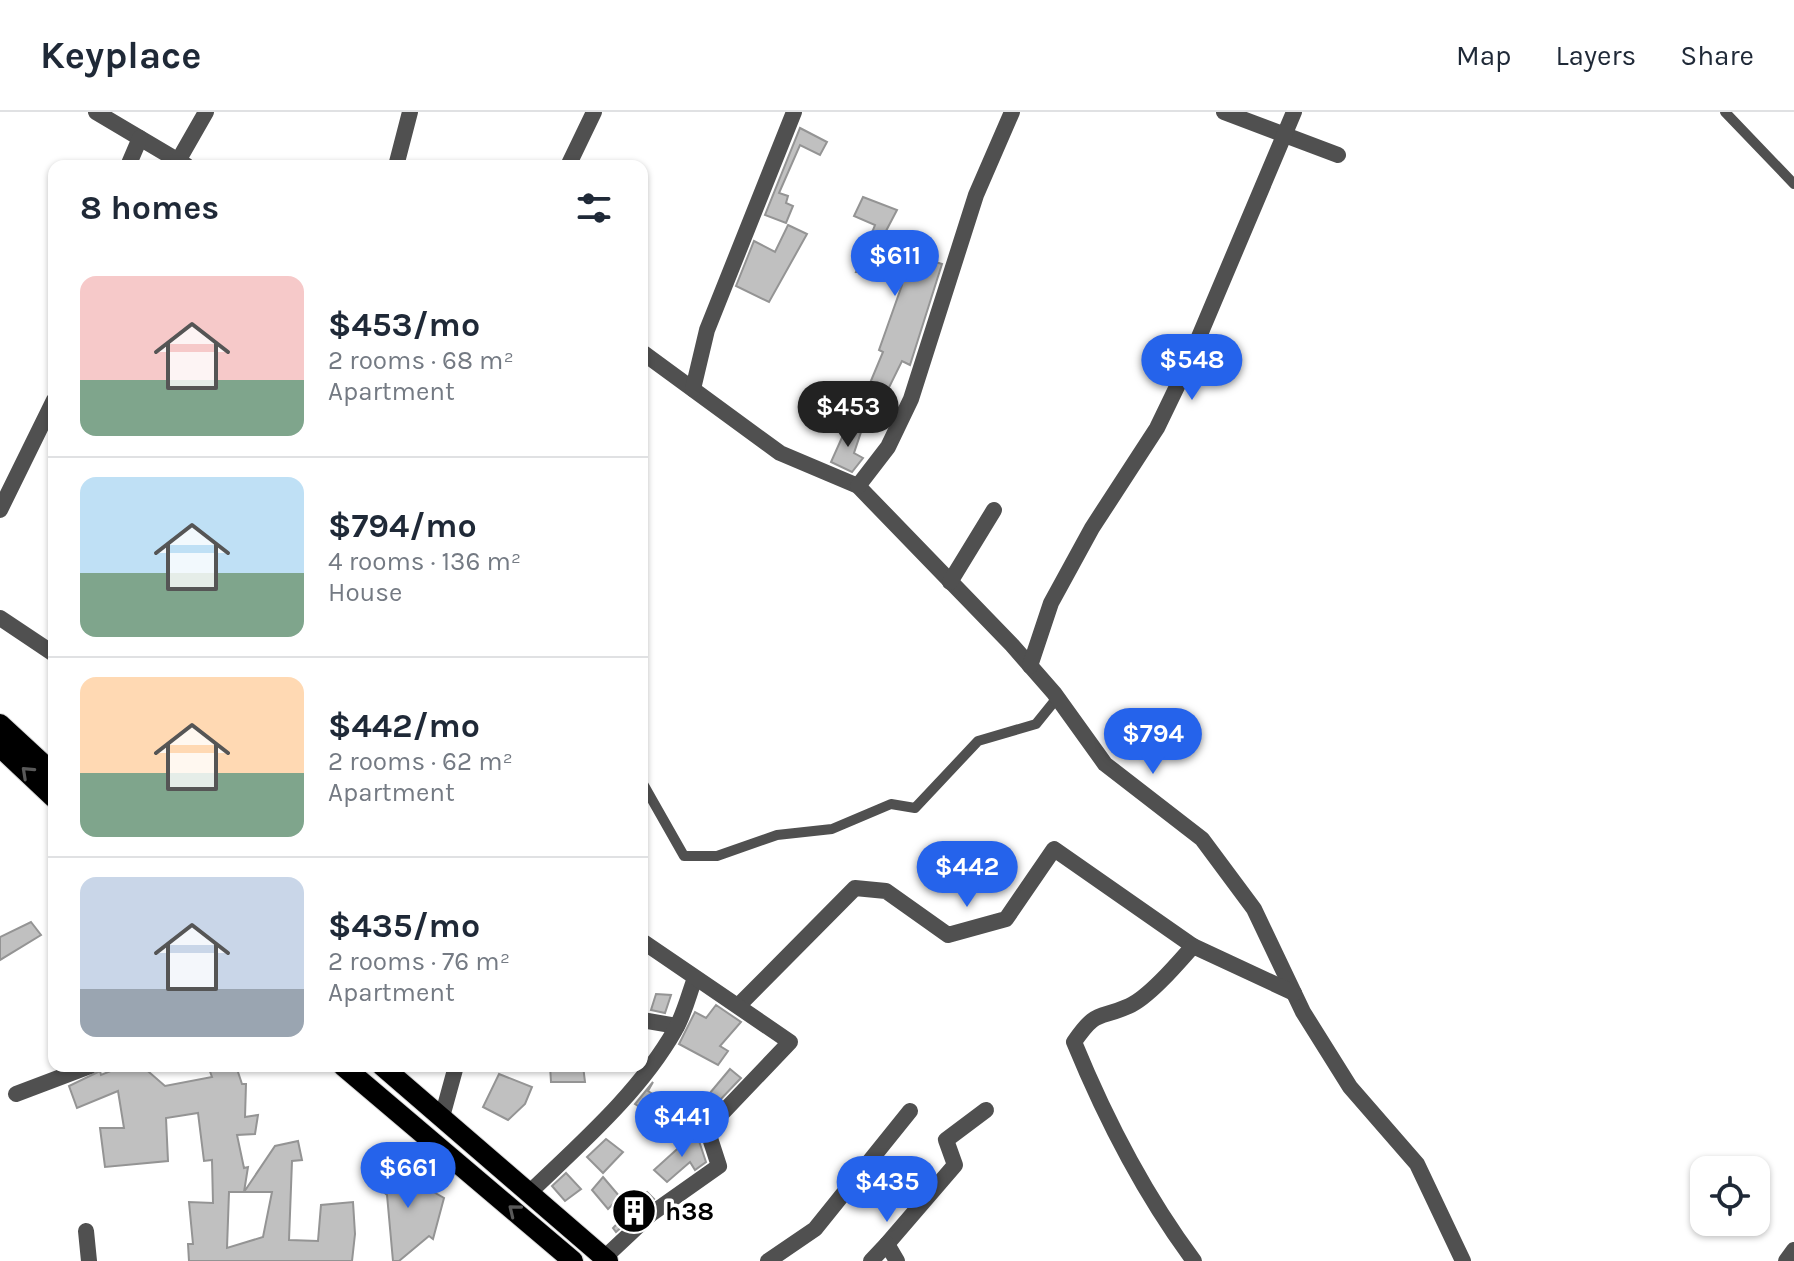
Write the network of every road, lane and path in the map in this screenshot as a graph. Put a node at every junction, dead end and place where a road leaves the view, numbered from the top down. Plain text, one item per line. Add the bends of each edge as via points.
1 (96, 112) edge
2 (206, 112) edge
3 (410, 112) edge
4 (594, 112) edge
5 (794, 112) edge
6 (1012, 112) edge
7 (1224, 112) edge
8 (1294, 112) edge
9 (1733, 115) edge
10 (1283, 136) junction
11 (140, 138) junction
12 (1338, 155) dead end
13 (131, 160) edge
14 (178, 160) edge
15 (184, 160) edge
16 (398, 160) edge
17 (571, 160) edge
18 (1794, 184) edge
19 (648, 356) edge
20 (693, 389) junction
21 (48, 412) edge
22 (858, 486) junction
23 (0, 510) edge
24 (994, 510) dead end
25 (950, 582) junction
26 (0, 618) edge
27 (48, 650) edge
28 (1030, 666) junction
29 (1057, 698) junction
30 (0, 724) edge
31 (0, 747) edge
32 (48, 768) edge
33 (48, 792) edge
34 (648, 793) edge
35 (648, 945) edge
36 (1193, 946) junction
37 (695, 978) junction
38 (1294, 993) junction
39 (739, 1005) junction
40 (648, 1021) edge
41 (677, 1026) junction
42 (648, 1066) edge
43 (74, 1072) edge
44 (350, 1072) edge
45 (389, 1072) edge
46 (454, 1072) edge
47 (644, 1072) edge
48 (16, 1094) dead end
49 (986, 1110) dead end
50 (910, 1111) dead end
51 (442, 1117) junction
52 (529, 1193) junction
53 (86, 1231) dead end
54 (887, 1244) junction
55 (1794, 1250) edge
56 (606, 1259) edge
57 (89, 1261) edge
58 (573, 1261) edge
59 (768, 1261) edge
60 (871, 1261) edge
61 (897, 1261) edge
62 (1194, 1261) edge
63 (1463, 1261) edge
64 (1786, 1261) edge

1 - 11 street
2 - 15 street
3 - 16 street
4 - 17 street
5 - 20 street via 707,330
6 - 22 street via 976,195 911,399 888,447
7 - 10 street
8 - 10 street
9 - 18 lane
10 - 12 street
10 - 28 street via 1180,381 1051,603
11 - 13 street
11 - 14 street
19 - 20 street
20 - 22 street via 780,453
21 - 23 street
22 - 25 street
24 - 25 street
25 - 28 street
26 - 27 street
28 - 29 street
29 - 34 lane via 1036,724 978,741 915,808 891,804 832,829 777,835 717,856 684,856
29 - 38 street via 1105,764 1202,839 1254,909
30 - 32 main road
33 -> 31 main road
35 - 37 street
36 - 38 street
36 - 39 street via 1054,849 1006,919 948,935 886,891 855,888
36 - 62 street via 1130,1006 1106,1011 1074,1042 1158,1213
37 - 39 street
37 - 41 street
38 - 63 street via 1350,1087 1417,1164
39 - 56 street via 790,1042 707,1129 719,1166 651,1214
40 - 41 street
41 - 42 street
43 - 48 street
58 -> 44 main road
45 - 51 main road
46 - 51 street
47 - 52 street
49 - 54 street via 946,1140 955,1165
50 - 59 street via 815,1229
51 - 52 main road
52 - 56 main road
53 - 57 street
54 - 60 street
54 - 61 street
55 - 64 street

